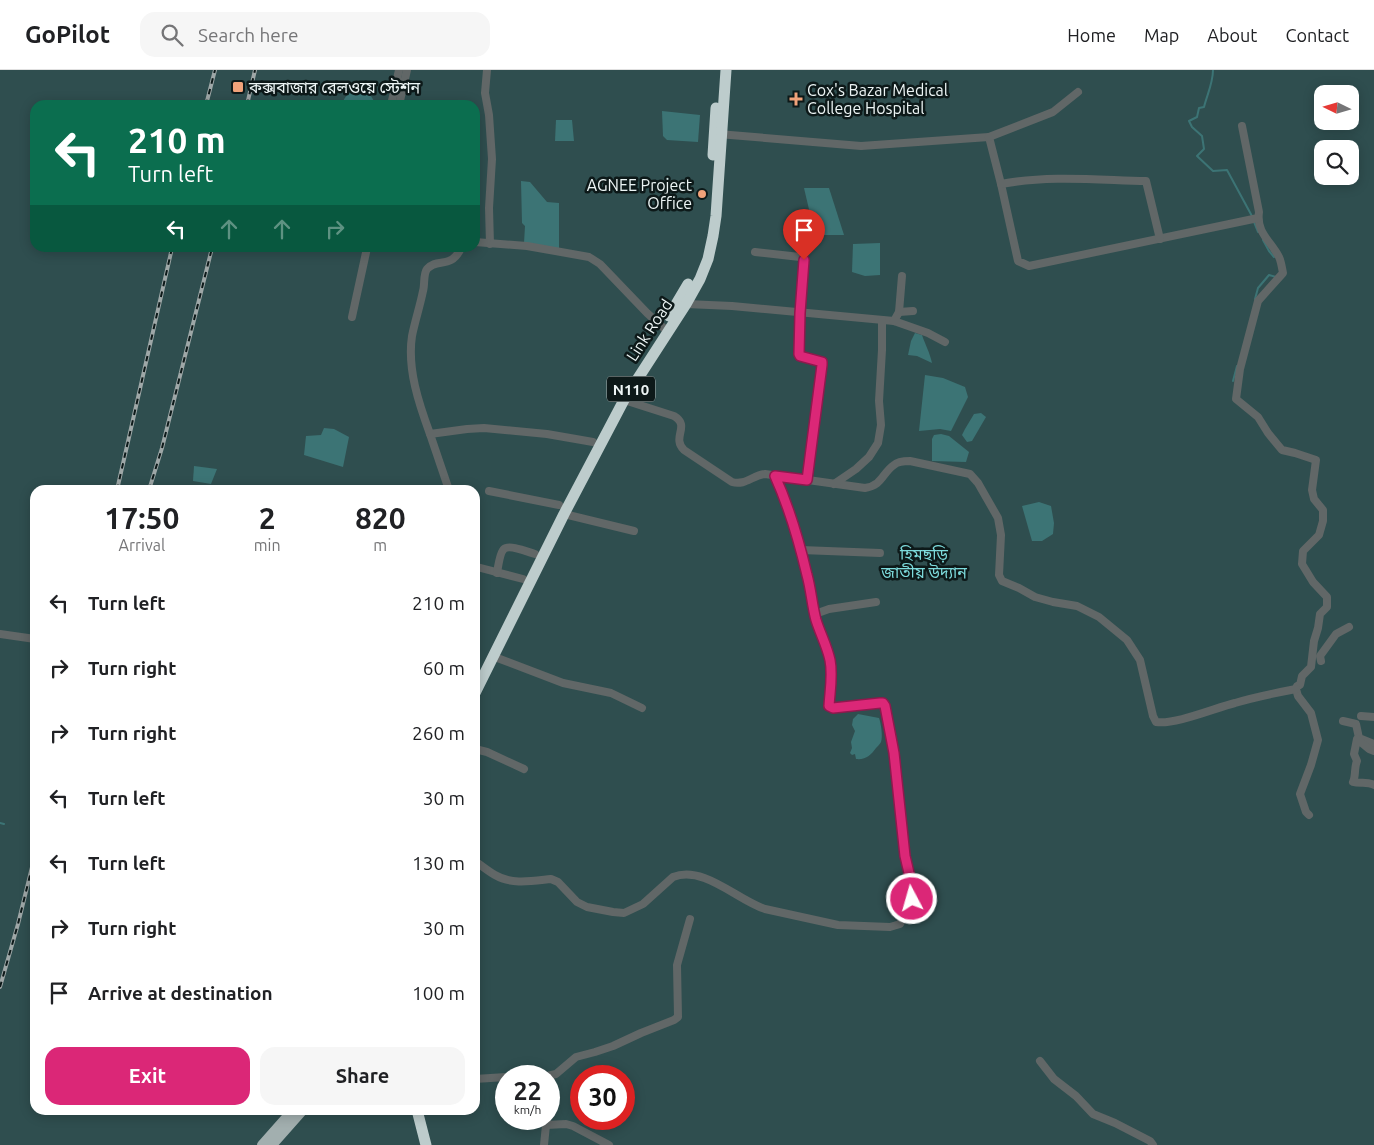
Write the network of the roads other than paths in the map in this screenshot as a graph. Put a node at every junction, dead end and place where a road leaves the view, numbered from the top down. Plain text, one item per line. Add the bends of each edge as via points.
1 (399, 70) edge
2 (408, 70) edge
3 (487, 70) edge
4 (719, 70) edge
5 (726, 70) edge
6 (1078, 92) dead end
7 (392, 100) edge
8 (400, 100) edge
9 (1242, 126) dead end
10 (718, 134) junction
11 (989, 137) junction
12 (1001, 184) junction
13 (1258, 218) junction
14 (1160, 239) junction
15 (480, 243) edge
16 (490, 244) junction
17 (366, 252) edge
18 (459, 252) edge
19 (755, 252) dead end
20 (902, 276) dead end
21 (686, 304) junction
22 (913, 311) dead end
23 (899, 312) junction
24 (800, 313) junction
25 (352, 317) dead end
26 (882, 320) junction
27 (894, 321) junction
28 (665, 329) junction
29 (946, 342) dead end
30 (624, 400) junction
31 (430, 434) junction
32 (593, 442) junction
33 (775, 476) junction
34 (807, 480) junction
35 (834, 484) junction
36 (447, 485) edge
37 (488, 492) dead end
38 (562, 509) junction
39 (634, 531) dead end
40 (801, 550) junction
41 (880, 553) dead end
42 (535, 554) junction
43 (480, 569) edge
44 (497, 572) junction
45 (523, 579) junction
46 (876, 602) dead end
47 (815, 614) junction
48 (1349, 627) dead end
49 (0, 634) edge
50 (30, 638) edge
51 (492, 656) junction
52 (1321, 661) dead end
53 (480, 666) edge
54 (480, 682) edge
55 (1296, 689) junction
56 (642, 708) dead end
57 (1360, 716) dead end
58 (1374, 717) edge
59 (1343, 721) dead end
60 (1374, 744) edge
61 (480, 750) edge
62 (1374, 751) edge
63 (524, 769) dead end
64 (1374, 785) edge
65 (1309, 815) dead end
66 (480, 864) edge
67 (690, 919) dead end
68 (1040, 1060) dead end
69 (560, 1071) edge
70 (495, 1078) edge
71 (480, 1079) edge
72 (289, 1115) edge
73 (299, 1115) edge
74 (418, 1115) edge
75 (419, 1115) edge
76 (560, 1123) edge
77 (545, 1130) edge
78 (262, 1145) edge
79 (272, 1145) edge
80 (426, 1145) edge
81 (435, 1145) edge
82 (544, 1145) edge
83 (609, 1145) edge
84 (1153, 1145) edge

1 - 7 street
2 - 8 street
3 - 16 street via 485,93 492,158
4 - 10 highway, Link Road / N110
5 - 10 highway, Link Road / N110
6 - 11 street via 1053,112
9 - 13 street
10 - 11 street via 861,146
10 - 21 highway, Link Road / N110 via 713,236 700,279
10 - 28 highway, Link Road / N110 via 705,243 692,278
11 - 12 street
12 - 14 street via 1048,179 1146,180
12 - 14 street via 1018,261 1028,266
13 - 14 street
13 - 55 street via 1262,234 1280,258 1283,273 1258,301 1240,369 1236,399 1258,417 1282,450 1316,460 1312,490 1323,510 1319,535 1303,551 1302,564 1327,597 1327,607 1320,614 1311,667
15 - 16 street
16 - 28 street via 527,246 589,257
17 - 25 street
18 - 31 street via 450,261 427,269 412,337 414,378
19 - 24 street via 804,260
20 - 23 street
21 - 24 street
21 - 28 highway, Link Road / N110
22 - 23 street
23 - 27 street
24 - 26 street
24 - 34 street via 799,354 822,362
26 - 27 street
26 - 35 street via 878,443 869,457
27 - 29 street
28 - 30 highway, Link Road / N110
28 - 32 highway, Link Road / N110 via 617,396
30 - 33 street via 680,420 680,446 732,482 738,484 761,475
30 - 38 highway, Link Road / N110
31 - 32 street via 484,428
31 - 36 street
32 - 38 highway, Link Road / N110
33 - 34 street
33 - 40 street
34 - 35 street
35 - 55 street via 872,487 894,464 910,461 970,474 998,518 1001,535 999,575 1002,581 1035,597 1077,606 1099,617 1126,640 1140,660 1156,722 1163,723
37 - 38 street
38 - 39 street
38 - 42 highway, Link Road / N110
38 - 51 highway, Link Road / N110
40 - 41 street
40 - 47 street
42 - 44 street via 506,547 502,550
42 - 45 highway, Link Road / N110
43 - 44 street
44 - 45 street
45 - 53 highway, Link Road / N110
46 - 47 street
47 - 66 street via 830,660 830,708 880,703 885,706 894,753 905,856 913,890 900,924 838,924 765,909 695,875 673,877 643,904 624,913 613,912 582,905 555,880 508,880
48 - 52 street via 1336,634 1320,656
49 - 50 street
51 - 54 highway, Link Road / N110
51 - 56 street via 563,683 611,693
55 - 65 street via 1310,713 1318,740 1300,794
57 - 58 street
59 - 60 street via 1356,724 1359,738
61 - 63 street
62 - 64 street via 1357,739 1353,782
67 - 69 street via 677,965 678,1017 613,1046 576,1057
68 - 84 street via 1054,1079 1093,1114
70 - 71 street
72 - 78 main road
73 - 79 main road
74 - 80 highway
75 - 81 highway
76 - 83 street via 573,1126
77 - 82 street

